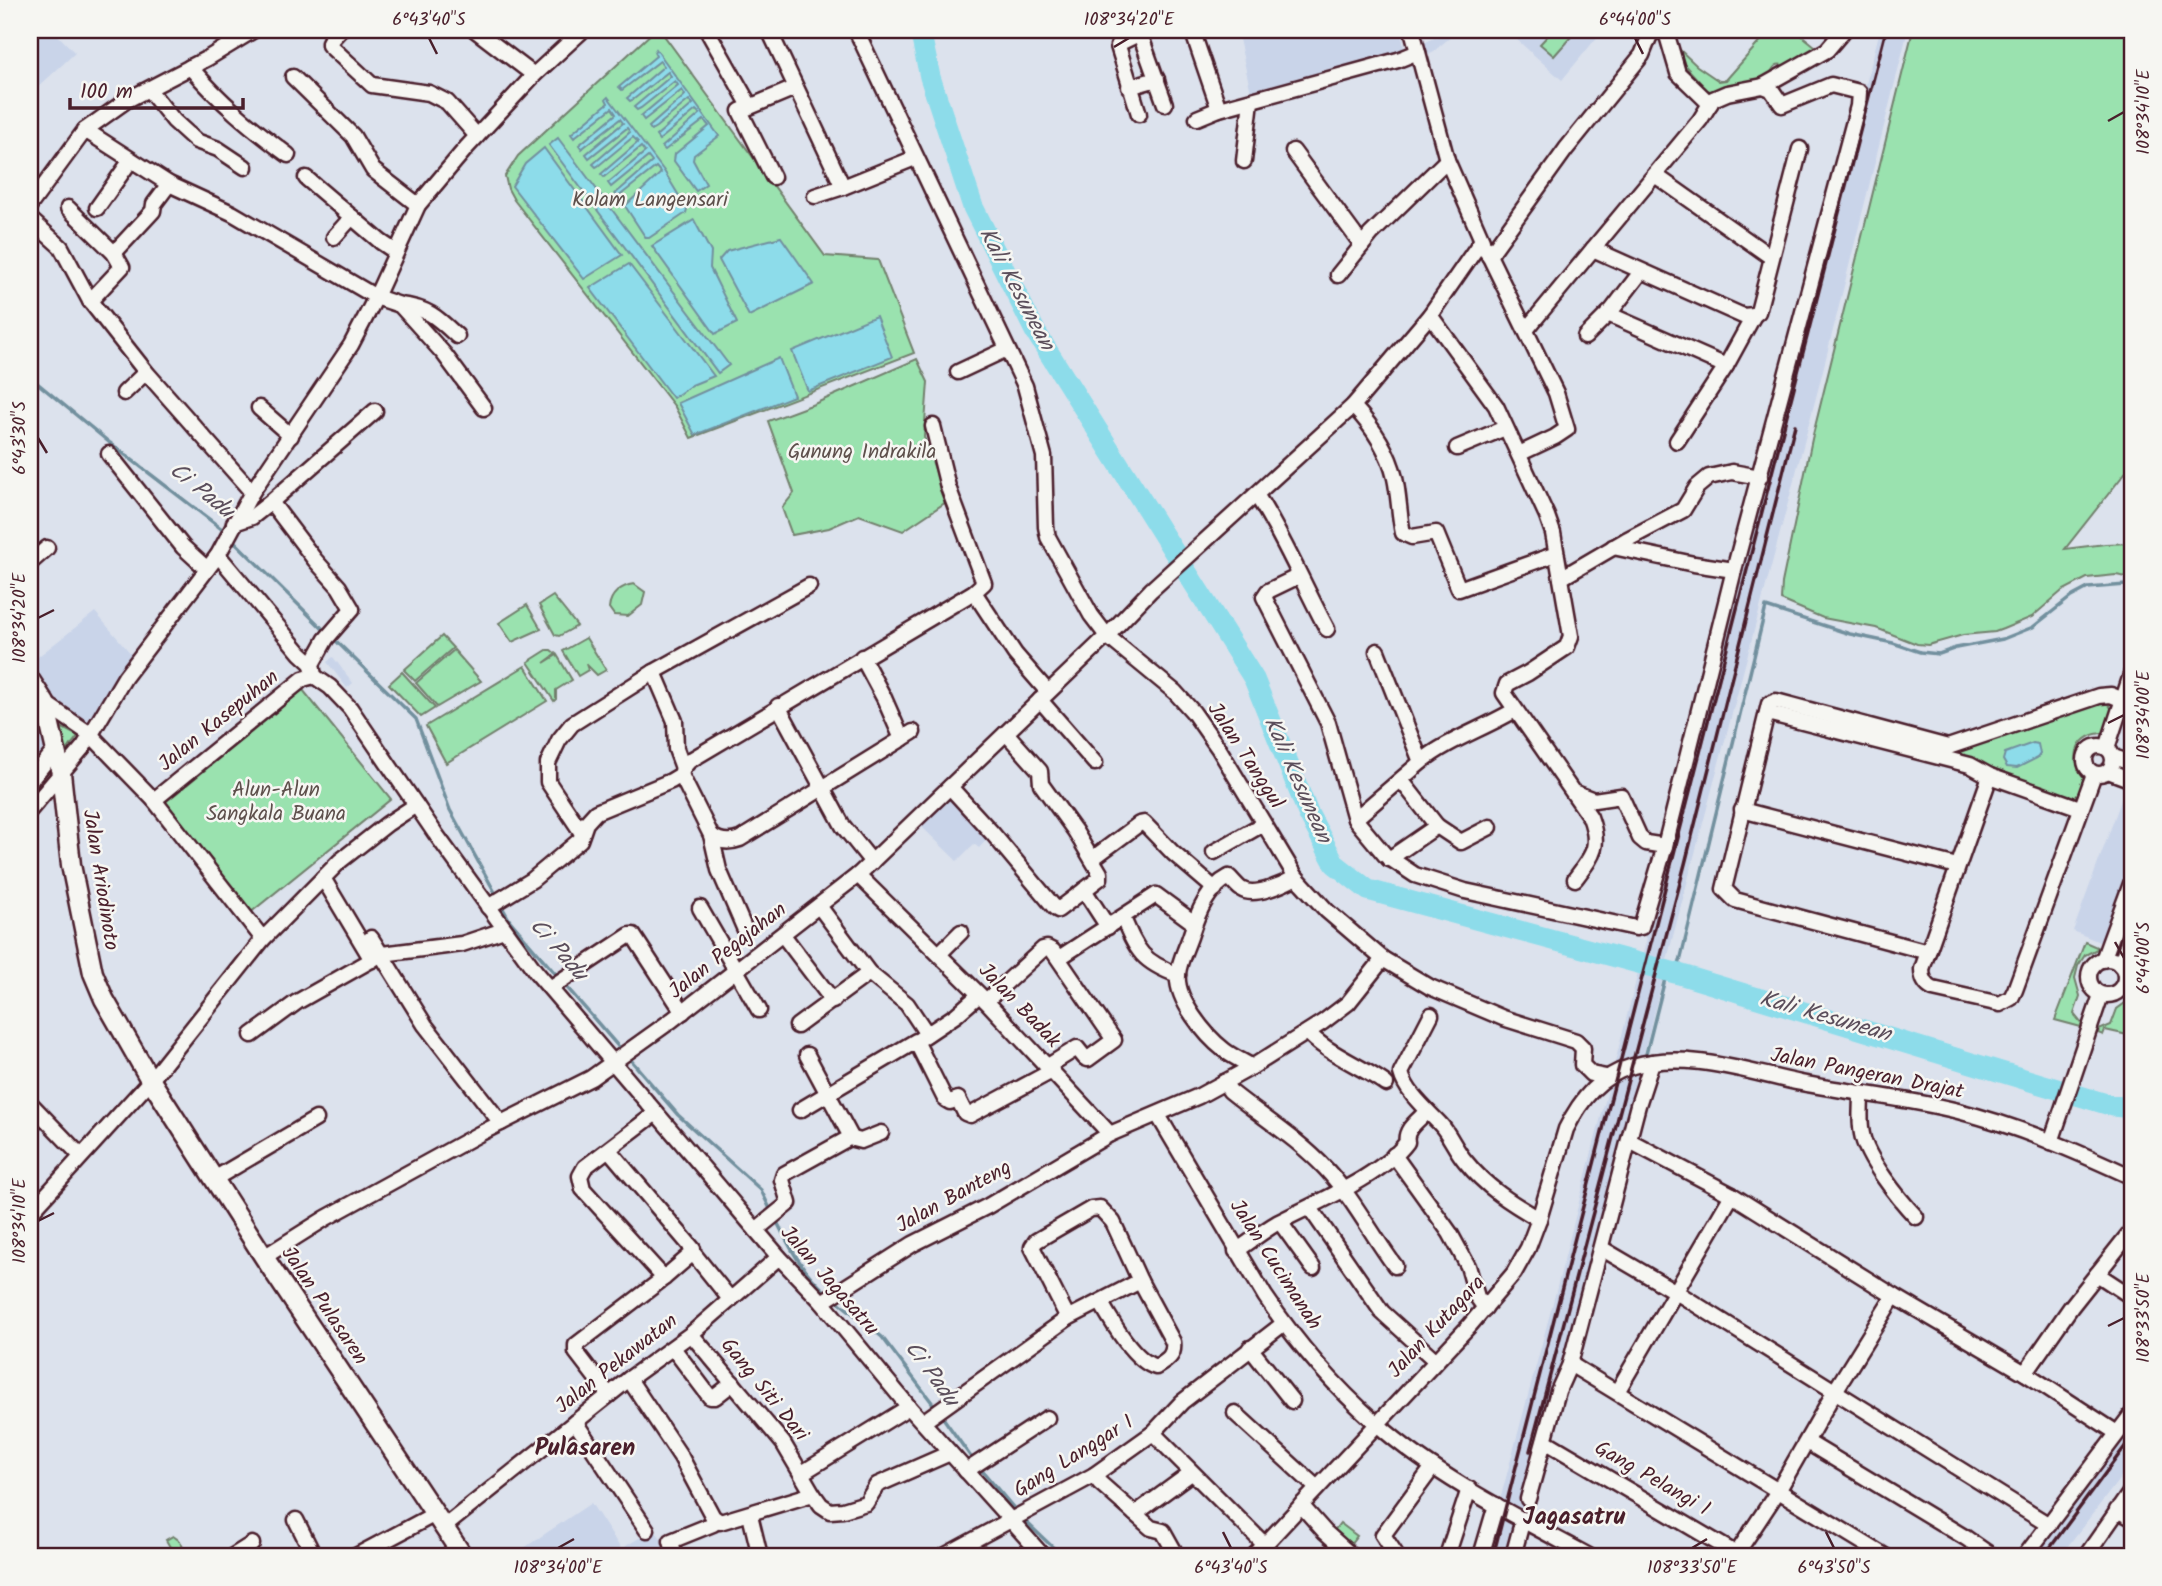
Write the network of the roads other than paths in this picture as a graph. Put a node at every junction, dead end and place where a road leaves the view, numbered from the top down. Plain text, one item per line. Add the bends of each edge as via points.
1 (254, 30) edge
2 (340, 30) edge
3 (475, 30) edge
4 (583, 30) edge
5 (707, 30) edge
6 (769, 30) edge
7 (856, 30) edge
8 (1192, 30) edge
9 (1412, 30) edge
10 (1844, 30) edge
11 (1143, 32) edge
12 (1418, 52) junction
13 (190, 67) junction
14 (534, 75) junction
15 (293, 77) dead end
16 (1157, 79) junction
17 (1763, 86) junction
18 (1129, 87) junction
19 (795, 89) junction
20 (149, 90) junction
21 (1251, 101) junction
22 (1165, 104) dead end
23 (1710, 104) junction
24 (750, 106) junction
25 (1219, 109) junction
26 (1139, 114) dead end
27 (1196, 118) dead end
28 (85, 130) junction
29 (477, 136) junction
30 (1800, 149) dead end
31 (1293, 150) dead end
32 (288, 155) dead end
33 (915, 158) junction
34 (131, 160) junction
35 (1447, 160) junction
36 (1244, 161) dead end
37 (245, 167) dead end
38 (1655, 175) junction
39 (773, 177) dead end
40 (306, 178) dead end
41 (169, 184) junction
42 (843, 187) junction
43 (815, 196) dead end
44 (30, 205) edge
45 (418, 205) junction
46 (68, 208) dead end
47 (97, 208) dead end
48 (352, 217) junction
49 (30, 219) edge
50 (334, 237) dead end
51 (1482, 240) junction
52 (1362, 245) junction
53 (1593, 249) junction
54 (396, 251) junction
55 (114, 253) junction
56 (1489, 256) junction
57 (1771, 257) junction
58 (1642, 272) junction
59 (1338, 275) dead end
60 (376, 298) junction
61 (90, 301) junction
62 (400, 305) junction
63 (1430, 314) junction
64 (1608, 314) junction
65 (1754, 316) junction
66 (1526, 330) junction
67 (457, 336) dead end
68 (1585, 337) dead end
69 (1007, 349) junction
70 (1726, 366) junction
71 (146, 372) junction
72 (958, 372) dead end
73 (124, 393) dead end
74 (1353, 406) junction
75 (259, 408) dead end
76 (484, 408) dead end
77 (375, 411) dead end
78 (933, 426) dead end
79 (1505, 428) junction
80 (291, 436) junction
81 (1677, 441) dead end
82 (1457, 448) dead end
83 (109, 454) dead end
84 (1519, 454) junction
85 (1760, 477) junction
86 (252, 492) junction
87 (1256, 496) junction
88 (271, 502) junction
89 (234, 523) junction
90 (1613, 547) junction
91 (47, 548) dead end
92 (220, 550) junction
93 (1556, 554) junction
94 (30, 563) edge
95 (206, 569) junction
96 (1734, 570) junction
97 (1299, 576) junction
98 (1561, 578) junction
99 (809, 586) dead end
100 (974, 592) junction
101 (1327, 629) dead end
102 (1107, 636) junction
103 (1377, 651) dead end
104 (862, 657) junction
105 (313, 670) junction
106 (654, 672) junction
107 (2132, 672) edge
108 (30, 680) edge
109 (1044, 696) junction
110 (2123, 700) junction
111 (45, 703) junction
112 (778, 706) junction
113 (1515, 710) junction
114 (1006, 733) junction
115 (90, 734) junction
116 (55, 750) junction
117 (1946, 753) junction
118 (1421, 762) junction
119 (2105, 762) junction
120 (1095, 763) dead end
121 (2132, 763) edge
122 (682, 772) junction
123 (61, 773) junction
124 (1990, 776) junction
125 (2132, 779) edge
126 (1401, 780) junction
127 (30, 781) edge
128 (950, 787) junction
129 (821, 788) junction
130 (1574, 792) junction
131 (154, 800) junction
132 (416, 805) junction
133 (2080, 808) junction
134 (30, 810) edge
135 (1742, 810) junction
136 (1355, 819) junction
137 (1264, 824) junction
138 (1437, 826) junction
139 (1490, 827) dead end
140 (582, 833) junction
141 (711, 835) junction
142 (1665, 846) junction
143 (1214, 852) dead end
144 (1092, 859) junction
145 (1389, 859) junction
146 (872, 862) junction
147 (1958, 866) junction
148 (858, 875) junction
149 (1296, 877) junction
150 (323, 878) junction
151 (1575, 879) dead end
152 (2132, 881) edge
153 (1215, 889) junction
154 (1084, 890) junction
155 (491, 906) junction
156 (819, 906) junction
157 (700, 908) dead end
158 (1122, 918) junction
159 (1194, 923) junction
160 (1108, 927) junction
161 (504, 930) junction
162 (745, 930) dead end
163 (2132, 931) edge
164 (961, 932) dead end
165 (783, 935) junction
166 (371, 938) dead end
167 (263, 939) junction
168 (1928, 952) junction
169 (939, 954) junction
170 (377, 957) junction
171 (1059, 958) junction
172 (1383, 959) junction
173 (2103, 960) junction
174 (2120, 965) junction
175 (736, 970) junction
176 (869, 973) junction
177 (1178, 975) junction
178 (556, 984) junction
179 (2101, 995) junction
180 (983, 998) junction
181 (833, 1001) junction
182 (758, 1010) dead end
183 (683, 1012) junction
184 (1431, 1015) dead end
185 (797, 1026) dead end
186 (1308, 1032) junction
187 (252, 1035) dead end
188 (921, 1038) junction
189 (807, 1055) dead end
190 (622, 1056) junction
191 (1646, 1063) junction
192 (1252, 1067) junction
193 (1050, 1068) junction
194 (1606, 1077) junction
195 (151, 1080) junction
196 (1224, 1082) junction
197 (1386, 1084) dead end
198 (1590, 1090) joint
199 (828, 1093) junction
200 (1861, 1095) junction
201 (30, 1103) edge
202 (800, 1110) dead end
203 (1427, 1111) junction
204 (656, 1113) junction
205 (1157, 1115) junction
206 (316, 1119) dead end
207 (501, 1123) junction
208 (881, 1133) dead end
209 (1110, 1134) junction
210 (851, 1137) junction
211 (1630, 1141) junction
212 (2051, 1142) junction
213 (608, 1150) junction
214 (1394, 1155) junction
215 (81, 1156) junction
216 (2132, 1177) edge
217 (214, 1179) junction
218 (1343, 1189) junction
219 (1732, 1195) junction
220 (1310, 1208) junction
221 (30, 1213) edge
222 (1916, 1217) dead end
223 (1539, 1219) junction
224 (1279, 1222) junction
225 (760, 1227) junction
226 (2132, 1230) edge
227 (1601, 1248) junction
228 (1236, 1251) junction
229 (693, 1253) junction
230 (264, 1257) junction
231 (779, 1257) junction
232 (1395, 1266) dead end
233 (1313, 1268) dead end
234 (2097, 1274) junction
235 (664, 1278) junction
236 (1140, 1281) junction
237 (1676, 1292) junction
238 (1894, 1296) junction
239 (2132, 1297) edge
240 (730, 1299) junction
241 (825, 1300) junction
242 (1101, 1303) junction
243 (1485, 1308) junction
244 (1068, 1318) junction
245 (1283, 1324) junction
246 (691, 1334) junction
247 (673, 1348) junction
248 (1250, 1348) junction
249 (1435, 1360) junction
250 (1570, 1364) junction
251 (2025, 1373) junction
252 (629, 1379) junction
253 (733, 1383) junction
254 (1835, 1391) junction
255 (1617, 1392) junction
256 (609, 1395) junction
257 (1292, 1401) dead end
258 (909, 1407) junction
259 (1235, 1413) dead end
260 (2132, 1414) edge
261 (1047, 1418) dead end
262 (927, 1419) junction
263 (575, 1422) junction
264 (1376, 1423) junction
265 (1153, 1433) junction
266 (2117, 1433) junction
267 (1545, 1441) junction
268 (1807, 1442) junction
269 (950, 1453) junction
270 (973, 1467) junction
271 (1433, 1467) junction
272 (802, 1473) junction
273 (1191, 1473) junction
274 (1094, 1475) junction
275 (1317, 1488) junction
276 (1469, 1489) junction
277 (2132, 1490) edge
278 (1779, 1491) junction
279 (813, 1494) junction
280 (1528, 1499) dead end
281 (1301, 1505) junction
282 (1496, 1505) junction
283 (2117, 1510) junction
284 (1135, 1514) junction
285 (750, 1515) junction
286 (2132, 1518) edge
287 (1014, 1519) junction
288 (1523, 1519) junction
289 (296, 1520) dead end
290 (439, 1521) junction
291 (717, 1521) junction
292 (2049, 1525) junction
293 (647, 1530) dead end
294 (252, 1544) dead end
295 (1265, 1544) junction
296 (233, 1556) edge
297 (314, 1556) edge
298 (356, 1556) edge
299 (463, 1556) edge
300 (675, 1556) edge
301 (760, 1556) edge
302 (944, 1556) edge
303 (1043, 1556) edge
304 (1177, 1556) edge
305 (1254, 1556) edge
306 (1352, 1556) edge
307 (1393, 1556) edge
308 (1447, 1556) edge
309 (1481, 1556) edge
310 (1513, 1556) edge
311 (1589, 1556) edge
312 (1737, 1556) edge
313 (1885, 1556) edge
314 (1992, 1556) edge
315 (2025, 1556) edge
316 (2086, 1556) edge

1 - 13 street
2 - 29 street via 330,45 370,84 429,93 447,102
3 - 14 street
4 - 14 street
5 - 24 street
6 - 19 street
7 - 33 street, Jalan Tanggul
8 - 25 street
9 - 12 street
10 - 17 street via 1828,50
11 - 16 street
11 - 18 street via 1118,46
12 - 21 street
12 - 35 street
13 - 20 street
13 - 32 street via 242,121
14 - 29 street
15 - 45 street via 353,136 373,170
16 - 18 street
16 - 22 street
17 - 23 street via 1718,96
17 - 85 street via 1782,104 1831,85 1860,96
18 - 26 street
19 - 24 street
19 - 42 street
20 - 28 street
20 - 37 street via 196,141 215,147
21 - 25 street
21 - 36 street
23 - 38 street
23 - 56 street via 1678,73 1666,32 1650,35 1642,55 1566,149
24 - 39 street via 740,113
25 - 27 street
28 - 34 street
28 - 44 street
29 - 45 street
30 - 57 street
31 - 52 street
33 - 42 street
33 - 69 street, Jalan Tanggul
34 - 41 street
34 - 47 street
35 - 51 street
35 - 52 street
38 - 53 street
38 - 57 street
40 - 48 street
41 - 55 street via 153,211
41 - 60 street via 232,213
42 - 43 street
45 - 54 street
46 - 55 street
48 - 50 street
48 - 54 street
49 - 61 street via 61,247
51 - 56 street
51 - 63 street, Jalan Pegajahan
52 - 59 street
53 - 58 street
53 - 66 street
54 - 60 street
55 - 61 street via 122,267
56 - 66 street
57 - 65 street
58 - 64 street
58 - 65 street via 1743,316
60 - 62 street
60 - 80 street
61 - 71 street
62 - 67 street via 424,309
62 - 76 street
63 - 74 street, Jalan Pegajahan
63 - 79 street via 1496,406
64 - 68 street
64 - 70 street
65 - 70 street
66 - 84 street via 1556,393 1567,429
69 - 72 street
69 - 102 street, Jalan Tanggul via 1025,386 1044,456 1048,537
70 - 81 street
71 - 73 street
71 - 86 street
74 - 87 street, Jalan Pegajahan
74 - 93 street via 1370,423 1387,453 1403,533 1412,537 1436,533 1459,589
75 - 80 street
77 - 88 street
78 - 100 street via 948,487 984,583
79 - 82 street
79 - 84 street
80 - 86 street
83 - 95 street
84 - 93 street via 1550,524
85 - 90 street via 1732,472 1709,477 1683,510
85 - 96 street
86 - 89 street
87 - 97 street via 1288,548
87 - 102 street, Jalan Pegajahan
88 - 89 street via 252,517
88 - 105 street via 352,609 329,635
89 - 92 street
90 - 96 street
90 - 98 street
91 - 94 street
92 - 95 street
92 - 105 street
93 - 98 street
95 - 115 street via 125,677
96 - 142 street
97 - 101 street
97 - 136 street via 1264,597 1328,723
98 - 113 street via 1570,642 1504,688
99 - 106 street
100 - 104 street
100 - 109 street
102 - 109 street, Jalan Pegajahan
102 - 137 street, Jalan Tanggul via 1193,712
103 - 118 street
104 - 112 street
104 - 129 street via 907,736
105 - 131 street, Jalan Kasepuhan
105 - 132 street, Jalan Kasepuhan via 350,708
106 - 122 street via 675,721
106 - 140 street via 572,724 551,755 548,782
107 - 110 street
108 - 111 main road, Jalan Ariodinoto
109 - 114 street, Jalan Pegajahan
109 - 120 street
110 - 117 street via 2099,696
110 - 119 street
111 - 115 street, Jalan Kasepuhan
111 - 116 main road, Jalan Ariodinoto
112 - 122 street via 689,761
112 - 129 street
113 - 118 street
113 - 130 street
114 - 128 street, Jalan Pegajahan
114 - 144 street via 1040,771 1041,784
115 - 123 street
115 - 131 street, Jalan Kasepuhan
116 - 123 main road, Jalan Ariodinoto
116 - 127 street
117 - 124 street
117 - 135 street via 1776,701 1769,704
118 - 126 street
119 - 121 street
119 - 125 street
119 - 133 street
122 - 140 street via 596,812
122 - 141 street
123 - 134 street
123 - 195 main road, Jalan Ariodinoto via 71,865 93,974
124 - 133 street
124 - 147 street
126 - 136 street
126 - 138 street
128 - 146 street, Jalan Pegajahan
128 - 154 street via 1055,908
129 - 141 street via 740,839 720,841
129 - 146 street via 843,827
130 - 142 street via 1594,800 1621,796 1640,838
130 - 151 street via 1590,817 1596,847
131 - 167 street, Jalan Kasepuhan
132 - 150 street
132 - 155 street, Jalan Kasepuhan
133 - 168 street via 2015,990 2006,1003 1929,987 1922,975
135 - 147 street
135 - 168 street via 1724,884 1729,896
136 - 145 street
137 - 143 street
137 - 149 street, Jalan Tanggul
138 - 139 street via 1461,842
138 - 145 street
140 - 155 street via 580,840 519,889
141 - 162 street via 719,870
142 - 145 street via 1645,917 1636,928 1465,891 1415,875
144 - 153 street via 1144,823
144 - 154 street via 1100,877
146 - 148 street, Jalan Pegajahan
147 - 168 street
148 - 156 street, Jalan Pegajahan
148 - 169 street, Jalan Badak
149 - 153 street via 1250,893 1229,877
149 - 172 street, Jalan Tanggul via 1350,933
150 - 167 street
150 - 170 street
152 - 173 street
153 - 159 street
154 - 160 street
155 - 161 street, Jalan Kasepuhan
156 - 165 street, Jalan Pegajahan
156 - 176 street
157 - 175 street
158 - 159 street via 1157,895
158 - 160 street
158 - 177 street via 1143,957
159 - 177 street
160 - 171 street
161 - 170 street via 462,943
161 - 178 street, Jalan Kasepuhan
163 - 174 street
164 - 169 street
165 - 175 street, Jalan Pegajahan
165 - 181 street
166 - 170 street
167 - 195 street
169 - 180 street, Jalan Badak
170 - 187 street via 297,1002
170 - 207 street
171 - 180 street via 1043,949
171 - 193 street via 1114,1040 1088,1059 1077,1048
172 - 186 street via 1348,1003
172 - 194 street, Jalan Tanggul via 1465,1003 1576,1041 1583,1048 1582,1065
173 - 174 street
173 - 179 street via 2093,965 2088,976
174 - 179 street via 2125,980 2122,987
175 - 182 street
175 - 183 street, Jalan Pegajahan
176 - 181 street
176 - 188 street via 907,1004
177 - 192 street via 1188,1009 1226,1052
178 - 183 street via 633,935
178 - 190 street, Jalan Kasepuhan
179 - 212 street
180 - 188 street
180 - 193 street, Jalan Badak
181 - 185 street
183 - 190 street, Jalan Pegajahan
184 - 203 street via 1401,1073
186 - 192 street
186 - 197 street
188 - 193 street via 945,1099 958,1099 970,1115
188 - 199 street
189 - 199 street
190 - 204 street, Jalan Jagasatru
190 - 207 street, Jalan Pegajahan via 591,1078
191 - 194 street, Jalan Pangeran Drajat
191 - 200 street, Jalan Pangeran Drajat via 1694,1061
191 - 211 street
192 - 196 street
193 - 209 street, Jalan Badak
194 - 198 street, Jalan Pangeran Drajat
195 - 215 street
195 - 217 main road, Jalan Pulasaren
196 - 205 street
196 - 218 street via 1313,1156
198 - 223 street, Jalan Kutagara via 1566,1129
199 - 202 street
199 - 210 street
200 - 212 street, Jalan Pangeran Drajat via 1958,1111
200 - 222 street via 1865,1144 1894,1192
201 - 215 street
203 - 214 street via 1408,1130 1407,1142
203 - 223 street via 1482,1178 1502,1197
204 - 213 street
204 - 225 street, Jalan Jagasatru
205 - 209 street
205 - 228 street, Jalan Cucimanah
206 - 217 street
207 - 230 street, Jalan Pegajahan
208 - 210 street via 861,1141
209 - 241 street, Jalan Banteng via 913,1244
210 - 225 street via 784,1174 789,1202
211 - 219 street
211 - 227 street
212 - 216 street, Jalan Pangeran Drajat
213 - 229 street
213 - 235 street via 581,1172 580,1184
214 - 218 street
214 - 243 street via 1450,1233
215 - 221 street
217 - 230 main road, Jalan Pulasaren
218 - 220 street
218 - 232 street
219 - 237 street
219 - 238 street
220 - 224 street
220 - 249 street via 1382,1311
223 - 243 street, Jalan Kutagara via 1522,1259
224 - 228 street
224 - 233 street
225 - 231 street, Jalan Jagasatru
226 - 234 street
227 - 237 street
227 - 250 street
228 - 245 street, Jalan Cucimanah
229 - 235 street
229 - 240 street
230 - 290 main road, Jalan Pulasaren
231 - 240 street, Jalan Pekawatan
231 - 241 street, Jalan Jagasatru
234 - 239 street
234 - 251 street
235 - 256 street via 576,1345 576,1352
236 - 242 street
236 - 242 street via 1173,1342 1171,1357 1156,1367 1144,1362
236 - 244 street via 1113,1222 1100,1208 1091,1209 1032,1247
237 - 254 street
237 - 255 street
238 - 251 street
238 - 254 street
240 - 246 street, Jalan Pekawatan
241 - 258 street, Jalan Jagasatru
242 - 244 street
243 - 249 street, Jalan Kutagara
244 - 262 street
245 - 248 street, Gang Langgar I
245 - 264 street, Jalan Cucimanah
246 - 247 street, Jalan Pekawatan
246 - 253 street, Gang Siti Dari
247 - 252 street, Jalan Pekawatan
247 - 253 street via 710,1397
248 - 257 street
248 - 265 street, Gang Langgar I via 1182,1402
249 - 264 street, Jalan Kutagara
250 - 255 street
250 - 267 street
251 - 266 street
252 - 256 street, Jalan Pekawatan
252 - 291 street
253 - 272 street, Gang Siti Dari
254 - 268 street
254 - 292 street
255 - 278 street
256 - 263 street, Jalan Pekawatan
258 - 262 street, Jalan Jagasatru
258 - 272 street
259 - 275 street
260 - 266 street
261 - 270 street
262 - 269 street, Jalan Jagasatru
263 - 290 street, Jalan Pekawatan
263 - 293 street
264 - 271 street, Jalan Cucimanah
264 - 275 street, Jalan Kutagara
265 - 273 street
265 - 274 street, Gang Langgar I
266 - 292 street
267 - 280 street
267 - 312 street, Gang Pelangi 1
268 - 278 street
268 - 314 street
269 - 270 street, Jalan Jagasatru
269 - 279 street via 877,1485 866,1503 856,1507 830,1511
270 - 287 street, Jalan Jagasatru
271 - 276 street, Jalan Cucimanah
271 - 307 street via 1383,1535
272 - 279 street, Gang Siti Dari
273 - 284 street
273 - 295 street
274 - 284 street
274 - 287 street, Gang Langgar I
275 - 281 street, Jalan Kutagara
276 - 282 street, Jalan Cucimanah
276 - 308 street
277 - 283 street
278 - 312 street
278 - 313 street
279 - 285 street
281 - 295 street, Jalan Kutagara
281 - 306 street
282 - 288 street, Jalan Cucimanah
282 - 309 street
283 - 286 street
283 - 316 street
284 - 304 street via 1151,1528 1163,1531
285 - 291 street
285 - 301 street
287 - 302 street, Gang Langgar I
287 - 303 street, Jalan Jagasatru
288 - 310 street
288 - 311 street, Jalan Cucimanah
289 - 297 street
290 - 298 street, Jalan Pekawatan
290 - 299 main road, Jalan Pulasaren
291 - 300 street via 671,1541
292 - 315 street
294 - 296 street
295 - 305 street, Jalan Kutagara

